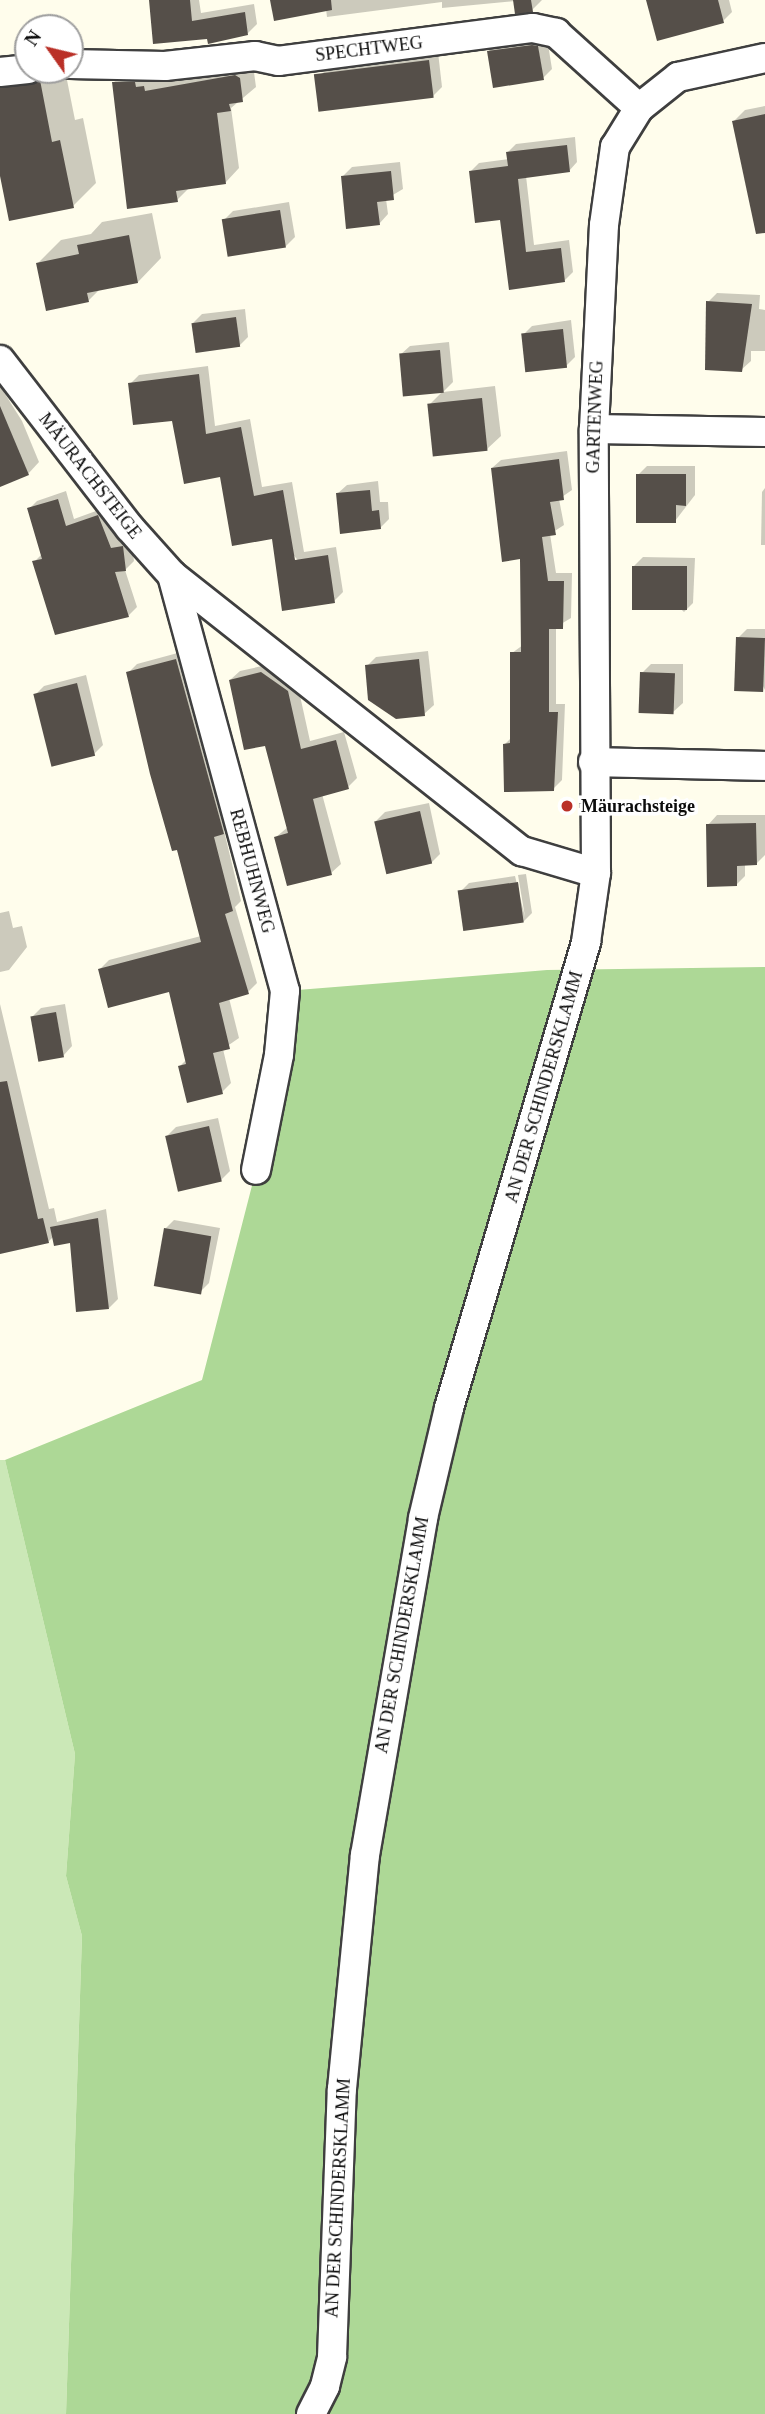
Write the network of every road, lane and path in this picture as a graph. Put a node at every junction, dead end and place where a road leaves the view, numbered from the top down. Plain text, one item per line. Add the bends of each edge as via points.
1 (765, 58) edge
2 (84, 64) edge
3 (639, 108) junction
4 (0, 360) edge
5 (594, 429) junction
6 (765, 432) edge
7 (172, 575) junction
8 (593, 762) junction
9 (765, 766) edge
10 (596, 873) junction
11 (256, 1170) dead end
12 (311, 2414) edge

1 - 3 street, GARTENWEG via 678,77
2 - 3 street, SPECHTWEG via 165,66 256,57 278,61 533,28 556,33
3 - 5 street, GARTENWEG via 615,147 604,225
4 - 7 street, MÄURACHSTEIGE
5 - 6 street
5 - 8 street, GARTENWEG
7 - 10 street, MÄURACHSTEIGE via 522,851
7 - 11 street, REBHUHNWEG via 285,992 279,1055
8 - 9 street
8 - 10 street, GARTENWEG
10 - 12 street, AN DER SCHINDERSKLAMM via 586,942 449,1408 423,1518 365,1854 342,2089 332,2357

